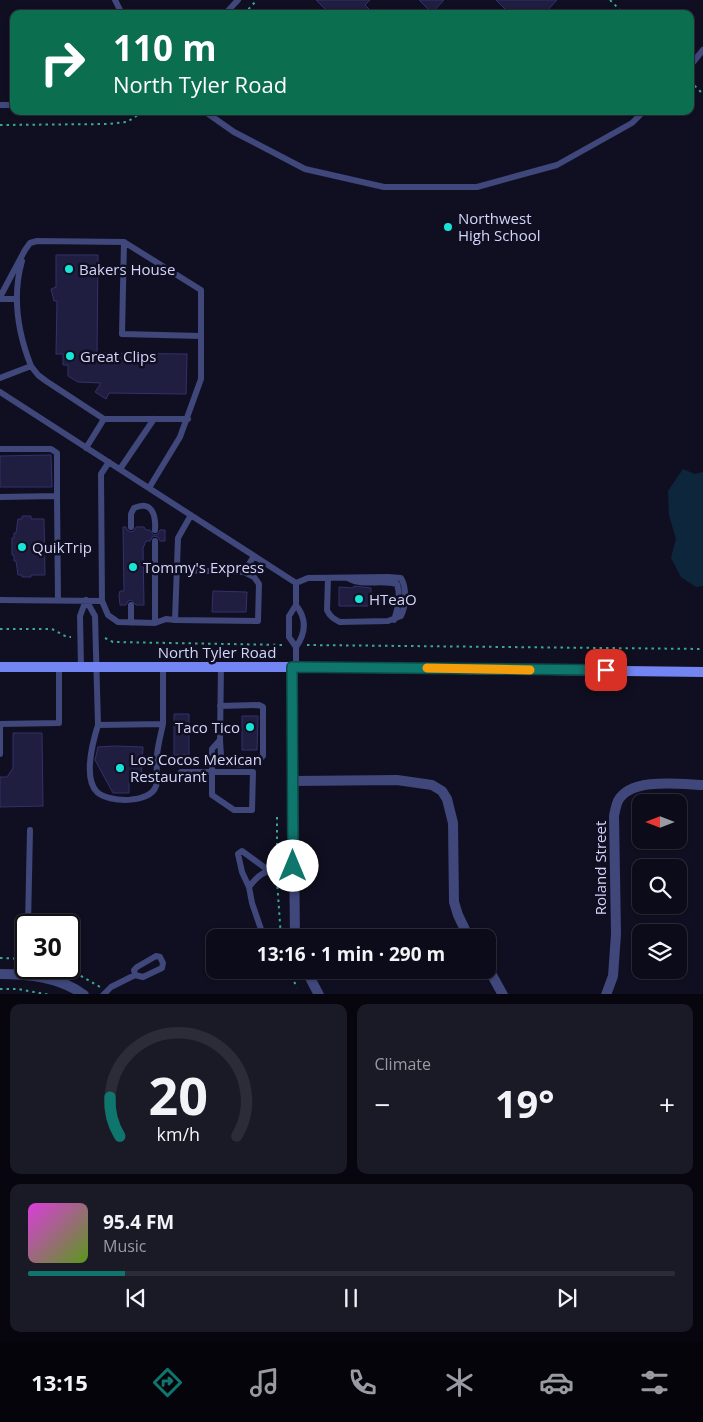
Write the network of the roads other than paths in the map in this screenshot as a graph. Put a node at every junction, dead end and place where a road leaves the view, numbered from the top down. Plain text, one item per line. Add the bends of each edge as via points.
1 (238, 0) edge
2 (229, 10) edge
3 (703, 50) edge
4 (694, 61) edge
5 (210, 115) edge
6 (640, 115) edge
7 (124, 242) junction
8 (25, 250) junction
9 (0, 298) edge
10 (17, 299) junction
11 (201, 336) junction
12 (31, 366) junction
13 (0, 378) edge
14 (0, 392) edge
15 (104, 418) junction
16 (154, 419) junction
17 (188, 419) junction
18 (86, 448) junction
19 (0, 449) edge
20 (109, 462) junction
21 (120, 469) junction
22 (149, 488) junction
23 (57, 496) junction
24 (0, 497) edge
25 (191, 515) junction
26 (131, 527) dead end
27 (156, 530) dead end
28 (156, 541) dead end
29 (254, 556) junction
30 (177, 570) junction
31 (244, 572) junction
32 (328, 578) junction
33 (296, 583) junction
34 (0, 600) edge
35 (58, 600) junction
36 (86, 600) junction
37 (102, 601) junction
38 (131, 605) dead end
39 (296, 605) junction
40 (175, 620) junction
41 (131, 623) junction
42 (156, 623) junction
43 (296, 646) junction
44 (163, 666) junction
45 (0, 667) edge
46 (97, 667) junction
47 (221, 667) junction
48 (294, 667) junction
49 (59, 668) junction
50 (81, 668) junction
51 (703, 672) edge
52 (220, 706) junction
53 (0, 724) edge
54 (163, 724) junction
55 (98, 725) junction
56 (220, 740) junction
57 (0, 754) edge
58 (181, 772) dead end
59 (212, 772) junction
60 (294, 780) junction
61 (703, 785) edge
62 (30, 830) dead end
63 (268, 870) junction
64 (293, 873) junction
65 (249, 887) junction
66 (28, 914) edge
67 (261, 929) edge
68 (295, 929) edge
69 (465, 929) edge
70 (15, 972) edge
71 (0, 974) edge
72 (134, 975) dead end
73 (51, 979) edge
74 (311, 979) edge
75 (494, 979) edge
76 (104, 993) edge
77 (84, 994) edge
78 (319, 994) edge
79 (503, 994) edge
80 (606, 994) edge

1 - 2 lane
3 - 4 lane
5 - 6 lane via 234,132 305,169 384,187 477,187 557,165 632,123
7 - 8 lane via 37,241 30,243
7 - 11 lane via 201,290
7 - 11 lane via 122,334
8 - 9 lane
8 - 10 lane
9 - 10 lane
10 - 12 lane via 20,333
11 - 17 lane via 200,379
12 - 13 lane
12 - 15 lane via 46,382
14 - 18 lane
15 - 16 lane
15 - 18 lane
16 - 17 lane
16 - 21 lane
17 - 22 lane
18 - 20 lane
19 - 23 lane via 51,449 57,453
20 - 21 lane
20 - 37 lane via 102,474
21 - 22 lane
22 - 25 lane
23 - 24 lane
23 - 35 lane
25 - 29 lane
25 - 30 lane via 178,538
26 - 27 lane via 131,514 141,505 149,507 153,513
28 - 42 lane
29 - 31 lane
29 - 33 lane
30 - 31 lane
30 - 40 lane
31 - 40 lane via 259,584 258,621
32 - 32 lane via 401,578 404,583 404,610 394,620 340,622 327,610
32 - 33 lane via 308,578
33 - 39 lane
34 - 35 lane
35 - 36 lane
36 - 37 lane
36 - 46 lane via 95,616
36 - 50 lane via 80,616
37 - 41 lane via 108,615 118,622
38 - 41 lane
39 - 43 lane via 289,616 289,637
39 - 43 lane via 303,615 303,638
40 - 42 lane
41 - 42 lane
43 - 48 lane
44 - 46 main road, North Tyler Road
44 - 47 main road, North Tyler Road
44 - 54 lane
45 - 49 main road, North Tyler Road
46 - 50 main road, North Tyler Road
46 - 55 lane
47 - 48 main road, North Tyler Road
47 - 52 lane
48 - 51 main road, North Tyler Road
48 - 60 street
49 - 50 main road, North Tyler Road
49 - 53 lane via 59,723
52 - 56 lane
52 - 56 lane via 263,707 263,756 253,763 226,763 221,756
53 - 57 lane
54 - 55 lane
54 - 55 lane via 156,756 156,785 150,794 140,799 109,798 97,792 91,778 91,748
56 - 59 lane via 212,749
58 - 59 lane
59 - 59 lane via 212,795 234,810 252,810 252,772
60 - 64 street
60 - 69 street via 397,780 432,784 442,791 453,822 454,902
61 - 80 street, Roland Street via 646,784 632,788 618,800 614,824 616,934 613,976
62 - 66 lane
63 - 64 lane
63 - 65 lane
63 - 65 lane via 242,851 238,854
64 - 68 street
65 - 67 lane
70 - 71 street
72 - 76 lane
73 - 77 street
74 - 78 street
75 - 79 street

